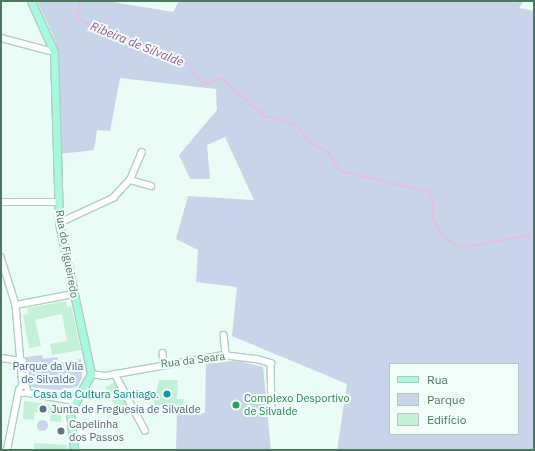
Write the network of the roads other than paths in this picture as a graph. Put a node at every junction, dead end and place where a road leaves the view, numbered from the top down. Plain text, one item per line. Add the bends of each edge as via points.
1 (31, 1) edge
2 (2, 41) edge
3 (54, 52) junction
4 (142, 152) dead end
5 (130, 180) junction
6 (151, 186) dead end
7 (1, 202) edge
8 (58, 202) junction
9 (59, 223) junction
10 (1, 257) edge
11 (73, 294) junction
12 (16, 305) junction
13 (224, 335) dead end
14 (163, 352) dead end
15 (226, 356) junction
16 (1, 358) edge
17 (23, 361) junction
18 (164, 364) junction
19 (91, 374) junction
20 (114, 374) junction
21 (21, 388) junction
22 (26, 394) junction
23 (74, 401) junction
24 (15, 405) junction
25 (272, 412) dead end
26 (145, 430) dead end
27 (7, 450) edge
28 (74, 450) edge

1 - 3 main road
2 - 3 street
3 - 8 main road, Rua do Figueiredo
4 - 5 street
5 - 6 street
5 - 9 street via 113,198
7 - 8 street
8 - 9 main road, Rua do Figueiredo
9 - 11 main road, Rua do Figueiredo
10 - 12 street
11 - 12 street
11 - 19 main road, Rua do Figueiredo
12 - 17 street
13 - 15 street
14 - 18 street
15 - 18 street, Rua da Seara
15 - 25 street, Rua da Seara via 271,363
16 - 17 street
17 - 21 street
18 - 20 street, Rua da Seara
19 - 20 street, Rua da Seara
19 - 23 main road via 86,387
20 - 26 street
21 - 22 street
21 - 22 street via 28,388
21 - 24 street
22 - 23 street
22 - 24 street
23 - 28 main road via 70,412
24 - 27 street

